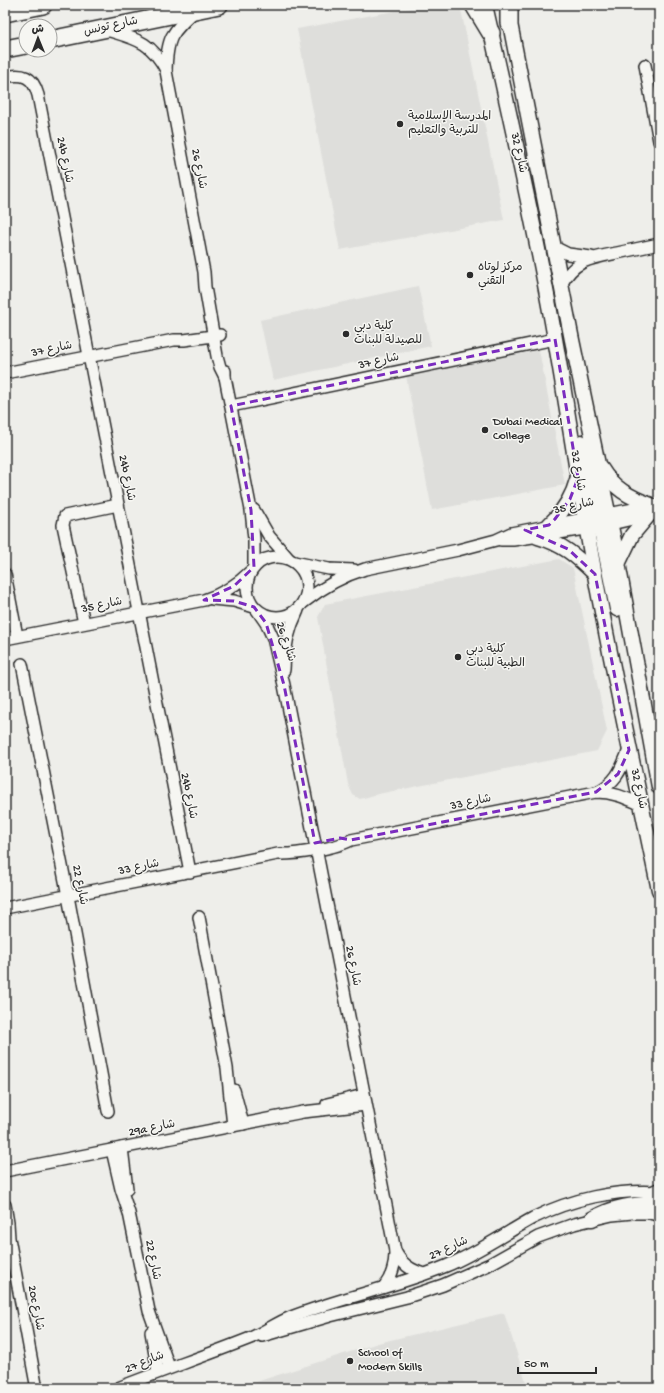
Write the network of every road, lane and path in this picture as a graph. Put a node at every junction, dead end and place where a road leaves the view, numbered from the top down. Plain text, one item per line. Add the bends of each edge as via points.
1 (43, 5) edge
2 (219, 5) edge
3 (474, 5) edge
4 (485, 5) edge
5 (506, 5) edge
6 (509, 5) edge
7 (198, 9) junction
8 (5, 13) edge
9 (509, 23) junction
10 (102, 29) junction
11 (491, 33) junction
12 (58, 38) edge
13 (18, 47) edge
14 (5, 49) edge
15 (645, 65) dead end
16 (166, 71) junction
17 (5, 77) edge
18 (659, 142) edge
19 (659, 244) edge
20 (554, 247) junction
21 (592, 258) junction
22 (561, 285) junction
23 (216, 331) junction
24 (555, 339) junction
25 (89, 356) junction
26 (5, 373) edge
27 (563, 383) junction
28 (231, 406) junction
29 (598, 465) junction
30 (578, 478) junction
31 (248, 496) junction
32 (118, 505) junction
33 (654, 509) edge
34 (597, 521) junction
35 (549, 525) junction
36 (538, 537) junction
37 (496, 540) junction
38 (292, 561) junction
39 (618, 564) junction
40 (253, 569) junction
41 (365, 569) junction
42 (5, 574) edge
43 (595, 574) junction
44 (204, 600) junction
45 (301, 605) junction
46 (255, 608) junction
47 (139, 612) junction
48 (84, 623) junction
49 (631, 633) junction
50 (18, 636) junction
51 (5, 639) edge
52 (22, 664) dead end
53 (284, 685) junction
54 (630, 750) junction
55 (656, 761) edge
56 (659, 787) edge
57 (596, 792) junction
58 (642, 805) junction
59 (316, 846) junction
60 (190, 872) junction
61 (659, 890) edge
62 (68, 896) junction
63 (5, 908) edge
64 (199, 917) dead end
65 (365, 1100) junction
66 (108, 1111) dead end
67 (238, 1125) junction
68 (117, 1149) junction
69 (5, 1171) edge
70 (657, 1202) edge
71 (5, 1205) edge
72 (592, 1219) joint
73 (7, 1234) edge
74 (395, 1252) junction
75 (424, 1274) junction
76 (384, 1287) junction
77 (149, 1311) junction
78 (250, 1338) junction
79 (169, 1368) junction
80 (158, 1372) junction
81 (36, 1384) dead end
82 (118, 1388) edge

1 - 8 main road
2 - 7 main road, شارع تونس
3 - 11 main road
4 - 11 street, شارع 32
5 - 9 street, شارع 32
6 - 9 main road
7 - 10 main road, شارع تونس
7 - 16 street, شارع 26 via 178,28 170,40
9 - 20 street, شارع 32
10 - 12 main road, شارع تونس
10 - 16 street, شارع 26 via 145,44 154,51
11 - 24 street, شارع 32 via 519,154
13 - 14 main road
15 - 18 street
16 - 23 street, شارع 26 via 204,272 210,286
17 - 25 street, 24b شارع via 26,77 36,90
19 - 21 street
20 - 21 street via 572,255
20 - 22 street, شارع 32
21 - 22 street via 573,269
22 - 29 street, شارع 32
23 - 25 street, شارع 37 via 189,333 174,340
23 - 28 street, شارع 26 via 218,362 225,377
24 - 27 street, شارع 32
24 - 28 street, شارع 37
25 - 26 street, شارع 37
25 - 32 street, 24b شارع
27 - 30 street, شارع 32
27 - 34 street via 573,400
28 - 31 street, شارع 26
29 - 33 street via 608,480
29 - 34 street, شارع 32
30 - 34 street, شارع 32
30 - 35 street via 566,506
31 - 38 street, شارع 26 via 265,530
31 - 40 street, شارع 26 via 254,539
32 - 47 street, 24b شارع
32 - 48 street via 66,516 63,525
33 - 34 street, شارع 35
33 - 39 street via 632,535
34 - 35 street, شارع 35
34 - 36 street, شارع 35
34 - 39 street, شارع 32
34 - 43 street, شارع 32
34 - 49 street via 619,616
35 - 37 street, شارع 35 via 510,533
36 - 37 street, شارع 35
36 - 43 street via 568,549
37 - 41 street, شارع 35
38 - 40 street via 280,557 270,558
38 - 41 street, شارع 35 via 329,569
38 - 45 street via 301,568 308,584
39 - 49 street, شارع 32
40 - 44 street, شارع 35 via 234,586
40 - 46 street via 247,589
41 - 45 street, شارع 35 via 333,582
42 - 50 street
43 - 54 street, شارع 32
44 - 46 street, شارع 35 via 234,601
44 - 47 street, شارع 35
45 - 46 street via 291,615 273,618
45 - 53 street, شارع 26 via 287,638
46 - 53 street, شارع 26 via 273,638
47 - 48 street, شارع 35
47 - 60 street, 24b شارع
48 - 50 street, شارع 35
49 - 55 street, شارع 32
50 - 51 street, شارع 35
52 - 62 street, شارع 22
53 - 59 street, شارع 26
54 - 57 street, شارع 33 via 616,778
54 - 58 street, شارع 32
55 - 56 street, شارع 32
57 - 58 street, شارع 33 via 620,795
57 - 59 street, شارع 33 via 351,840 340,838
58 - 61 street, شارع 32
59 - 60 street, شارع 33 via 290,848 278,854
59 - 65 street, شارع 26
60 - 62 street, شارع 33
62 - 63 street, شارع 33
62 - 66 street, شارع 22
64 - 67 street
65 - 67 street, 29a شارع
65 - 74 street, شارع 26
67 - 68 street, 29a شارع
68 - 69 street, 29a شارع
68 - 77 street, شارع 22 via 121,1189 129,1213
70 - 72 street via 624,1206
70 - 75 street, شارع 27 via 630,1192 580,1200 534,1218 468,1255
71 - 73 street, 20c شارع
72 - 78 street, شارع 27 via 538,1237 488,1265 425,1291
73 - 81 street, 20c شارع
74 - 75 street via 404,1264
74 - 76 street, شارع 26 via 392,1274
75 - 76 street, شارع 27
76 - 78 street, شارع 27 via 291,1317
77 - 79 street, شارع 22
77 - 80 street, شارع 22
78 - 79 street, شارع 27
79 - 80 street, شارع 27
80 - 82 street, شارع 27

